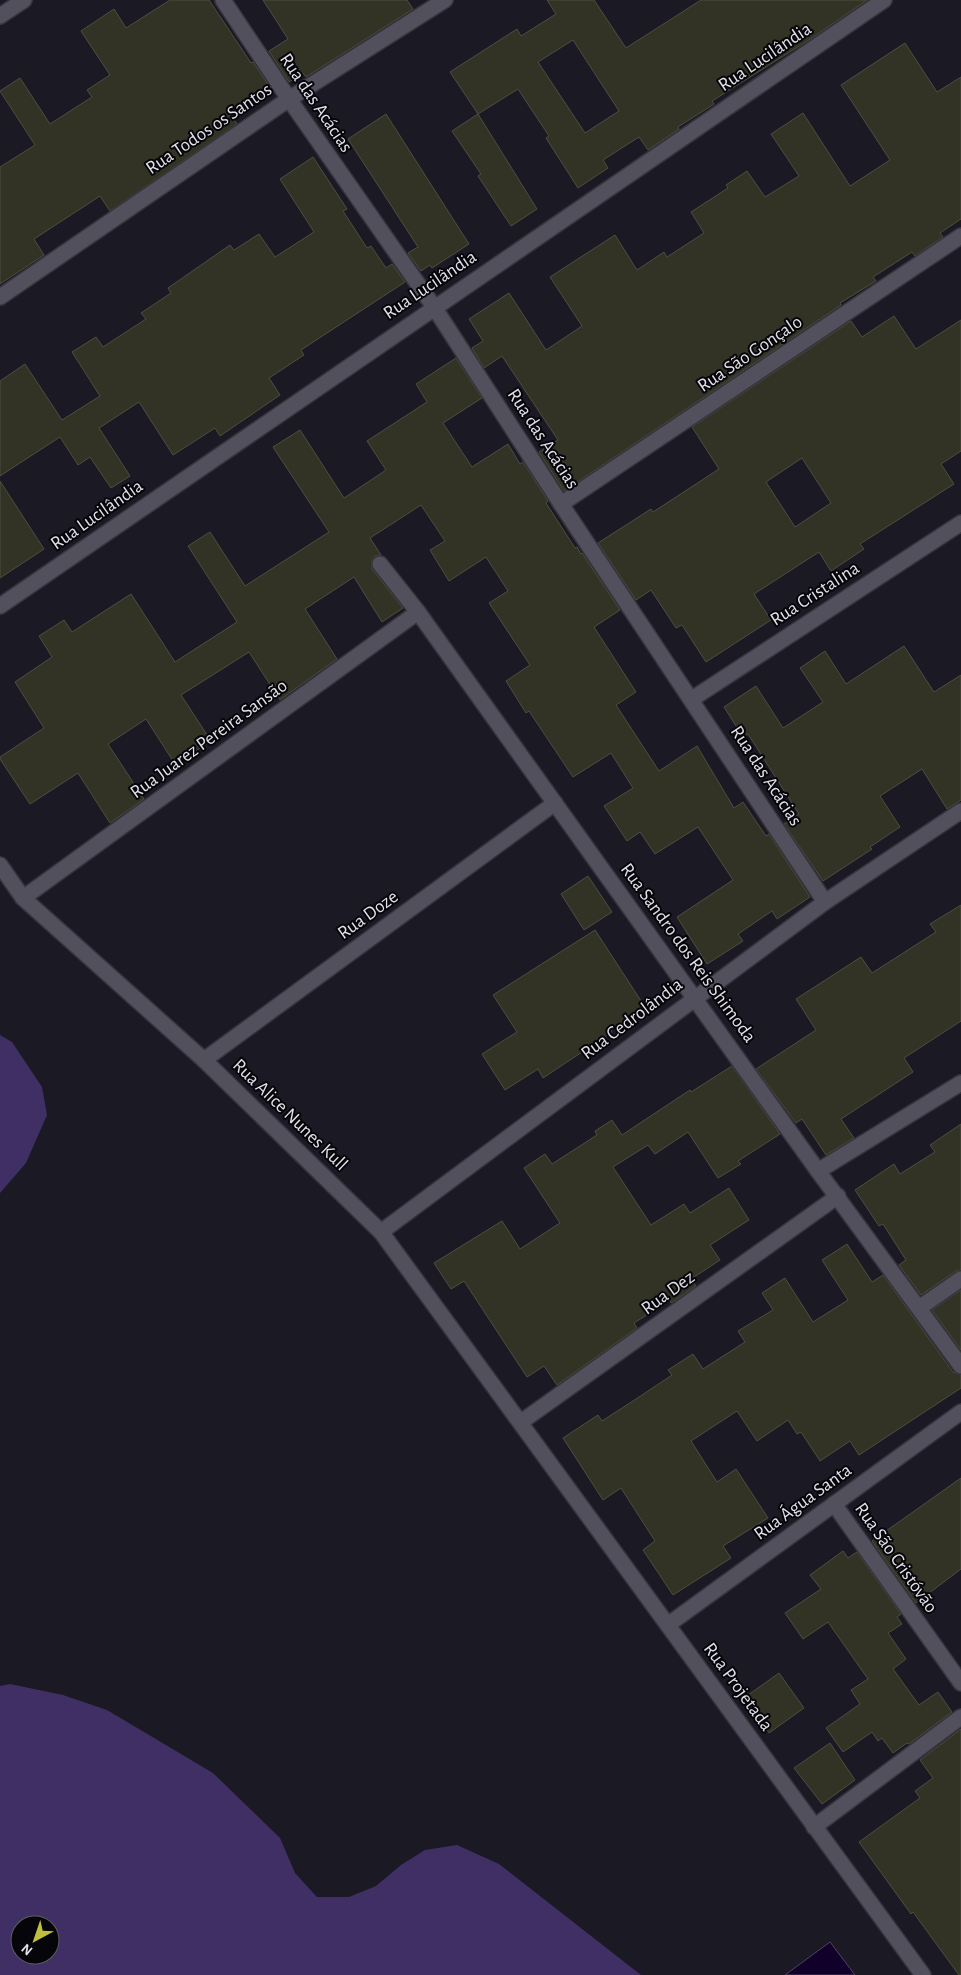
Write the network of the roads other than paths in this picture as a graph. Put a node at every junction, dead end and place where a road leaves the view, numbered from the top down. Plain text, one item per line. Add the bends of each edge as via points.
1 (24, 0) edge
2 (223, 0) edge
3 (445, 0) edge
4 (884, 0) edge
5 (0, 16) edge
6 (289, 99) junction
7 (961, 236) edge
8 (0, 297) edge
9 (434, 307) junction
10 (561, 504) junction
11 (961, 523) edge
12 (380, 564) dead end
13 (0, 606) edge
14 (418, 612) junction
15 (692, 699) junction
16 (555, 802) junction
17 (961, 811) edge
18 (0, 865) edge
19 (23, 898) junction
20 (825, 902) junction
21 (695, 997) junction
22 (204, 1060) junction
23 (961, 1083) edge
24 (818, 1171) junction
25 (838, 1196) junction
26 (381, 1232) junction
27 (961, 1279) edge
28 (919, 1308) junction
29 (961, 1366) edge
30 (961, 1412) edge
31 (521, 1422) junction
32 (834, 1504) junction
33 (668, 1624) junction
34 (961, 1683) edge
35 (961, 1717) edge
36 (814, 1827) junction
37 (923, 1975) edge

1 - 5 street
2 - 6 street, Rua das Acácias
3 - 6 street, Rua Todos os Santos
4 - 9 street, Rua Lucilândia
6 - 8 street, Rua Todos os Santos
6 - 9 street, Rua das Acácias
7 - 10 street, Rua São Gonçalo
9 - 10 street, Rua das Acácias
9 - 13 street, Rua Lucilândia
10 - 15 street, Rua das Acácias
11 - 15 street, Rua Cristalina
12 - 14 street, Rua Sandro dos Reis Shimoda
14 - 16 street, Rua Sandro dos Reis Shimoda
14 - 19 street, Rua Juarez Pereira Sansão
15 - 20 street, Rua das Acácias
16 - 21 street, Rua Sandro dos Reis Shimoda
16 - 22 street, Rua Doze
17 - 20 street, Rua Cedrolândia
18 - 19 street, Rua Alice Nunes Kull
19 - 22 street, Rua Alice Nunes Kull
20 - 21 street, Rua Cedrolândia
21 - 24 street, Rua Sandro dos Reis Shimoda
21 - 26 street, Rua Cedrolândia
22 - 26 street, Rua Alice Nunes Kull
23 - 24 street
24 - 25 street, Rua Sandro dos Reis Shimoda
25 - 28 street, Rua Sandro dos Reis Shimoda
25 - 31 street, Rua Dez
26 - 31 street, Rua Alice Nunes Kull
27 - 28 street
28 - 29 street, Rua Sandro dos Reis Shimoda
30 - 32 street, Rua Água Santa
31 - 33 street, Rua Projetada
32 - 33 street, Rua Água Santa
32 - 34 street, Rua São Cristóvão
33 - 36 street, Rua Projetada
35 - 36 street
36 - 37 street, Rua Projetada

